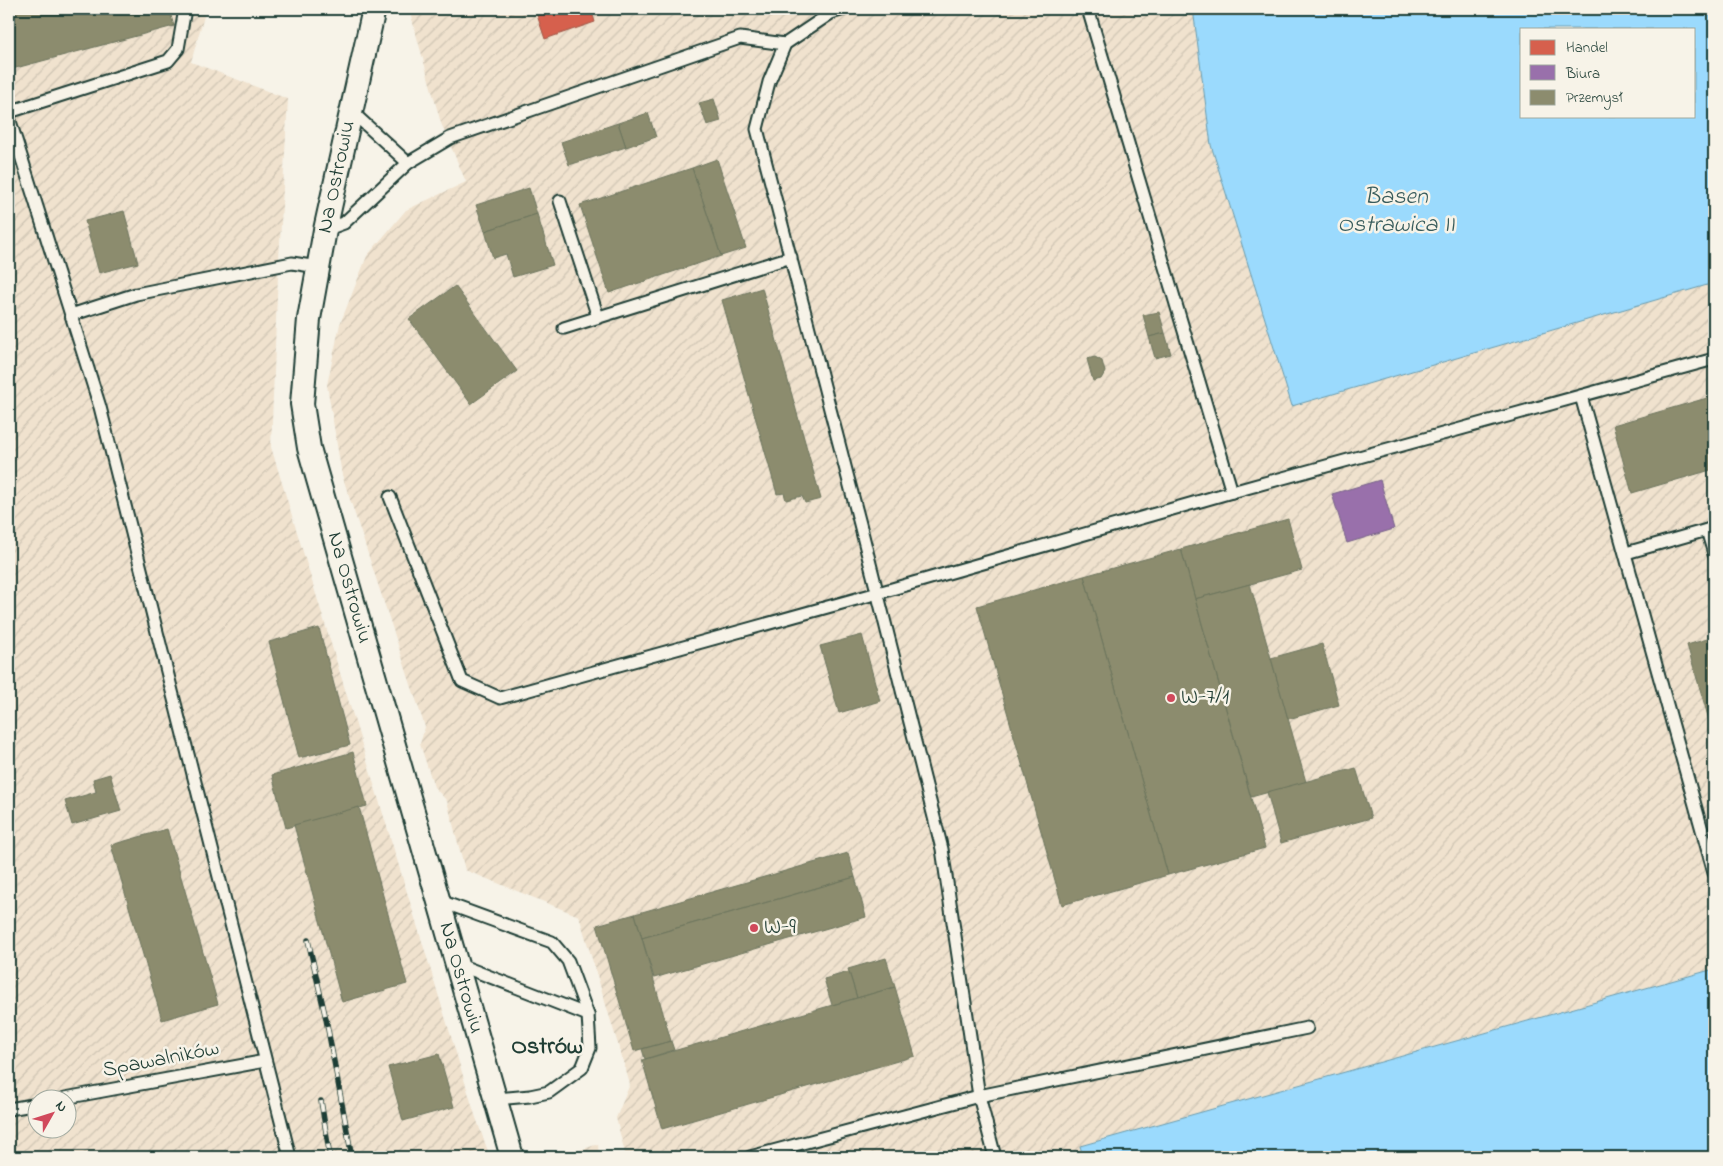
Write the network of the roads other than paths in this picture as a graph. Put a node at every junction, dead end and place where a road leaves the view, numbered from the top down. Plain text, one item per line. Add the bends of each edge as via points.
1 (185, 9) edge
2 (374, 9) edge
3 (844, 9) edge
4 (1088, 9) edge
5 (786, 44) junction
6 (9, 112) edge
7 (352, 112) junction
8 (9, 118) edge
9 (408, 163) junction
10 (560, 201) dead end
11 (325, 230) junction
12 (791, 258) junction
13 (318, 267) junction
14 (71, 314) junction
15 (598, 317) junction
16 (564, 328) dead end
17 (1714, 359) edge
18 (1581, 396) junction
19 (1232, 492) junction
20 (390, 497) dead end
21 (1711, 529) edge
22 (1626, 553) junction
23 (1714, 554) edge
24 (878, 593) junction
25 (1714, 873) edge
26 (440, 901) junction
27 (457, 964) junction
28 (588, 1015) junction
29 (1307, 1028) dead end
30 (265, 1060) junction
31 (78, 1096) edge
32 (979, 1096) junction
33 (496, 1100) junction
34 (28, 1106) edge
35 (9, 1109) edge
36 (290, 1157) edge
37 (512, 1157) edge
38 (750, 1157) edge
39 (995, 1157) edge

1 - 6 lane via 178,49 168,61
2 - 7 street, Na Ostrowiu
3 - 5 lane via 831,13
4 - 19 lane
5 - 9 lane via 740,38 450,138
5 - 12 lane via 768,82 757,129
7 - 9 lane
7 - 11 street, Na Ostrowiu
8 - 14 lane
9 - 11 lane via 344,223
10 - 15 lane
11 - 13 street, Na Ostrowiu
12 - 15 lane
12 - 24 lane
13 - 14 lane via 292,263 136,294
13 - 26 street, Na Ostrowiu via 309,318 302,404 309,448
14 - 30 lane via 100,407
15 - 16 lane
17 - 18 lane
18 - 19 lane
18 - 22 lane
19 - 24 lane
20 - 24 lane via 462,681 500,698
21 - 22 lane
21 - 23 lane
22 - 25 lane
24 - 32 lane via 942,849
26 - 27 street, Na Ostrowiu
26 - 28 lane via 552,942 568,961
27 - 28 lane
27 - 33 street, Na Ostrowiu
28 - 33 lane via 590,1048 582,1068 549,1092
29 - 32 lane
30 - 31 lane, Spawalników
30 - 36 lane
32 - 38 lane
32 - 39 lane
33 - 37 street, Na Ostrowiu
34 - 35 lane

